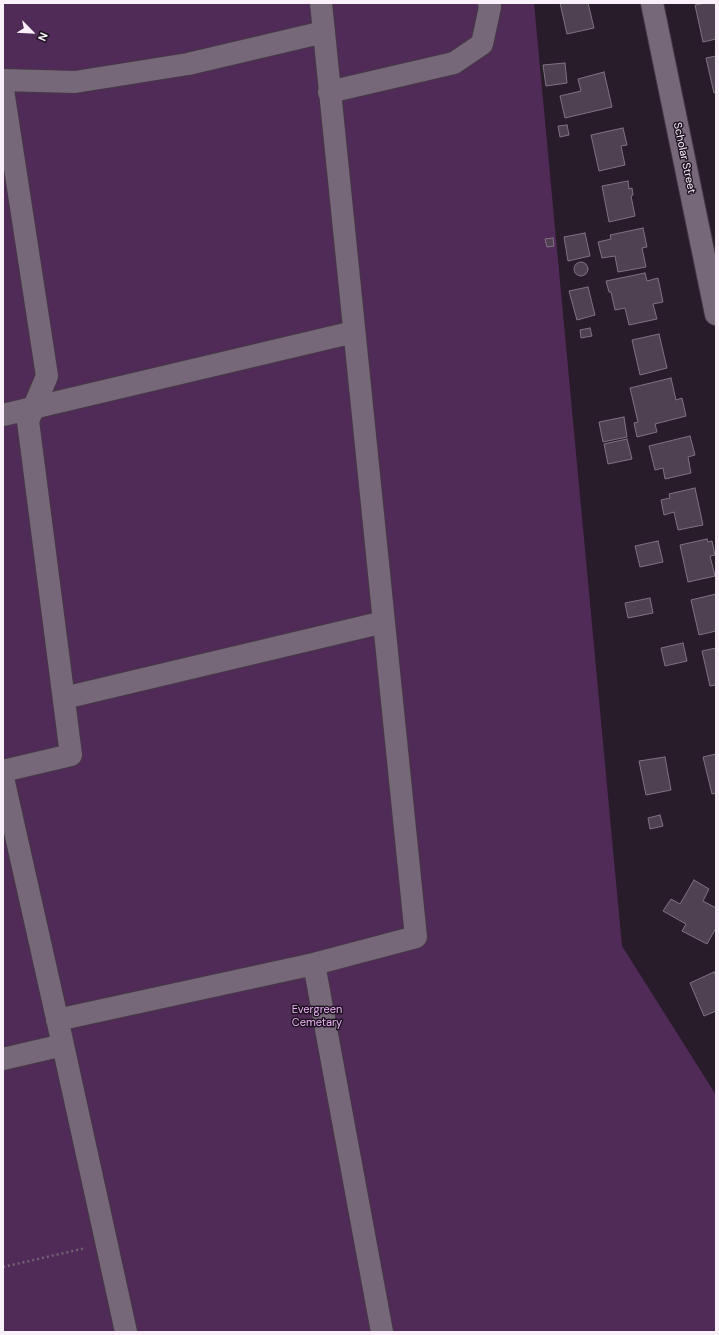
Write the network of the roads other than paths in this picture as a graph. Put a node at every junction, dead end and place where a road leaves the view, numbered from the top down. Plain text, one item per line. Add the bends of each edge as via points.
1 (321, 3) edge
2 (489, 3) edge
3 (652, 3) edge
4 (324, 32) junction
5 (3, 80) edge
6 (3, 90) edge
7 (330, 92) junction
8 (716, 314) edge
9 (354, 332) junction
10 (34, 408) junction
11 (3, 415) edge
12 (384, 622) junction
13 (64, 698) junction
14 (3, 771) edge
15 (3, 778) edge
16 (314, 964) junction
17 (57, 1020) junction
18 (63, 1045) junction
19 (3, 1059) edge
20 (126, 1332) edge
21 (382, 1332) edge

1 - 4 street
2 - 7 street via 482,44 454,63
3 - 8 street, Scholar Street
4 - 5 street via 188,64 75,82
4 - 7 street
6 - 10 street via 47,376
7 - 9 street
9 - 10 street
9 - 12 street
10 - 11 street
10 - 13 street via 28,420
12 - 13 street
12 - 16 street via 416,937
13 - 14 street via 71,755
15 - 17 street
16 - 17 street
16 - 21 street
17 - 18 street
18 - 19 street
18 - 20 street

